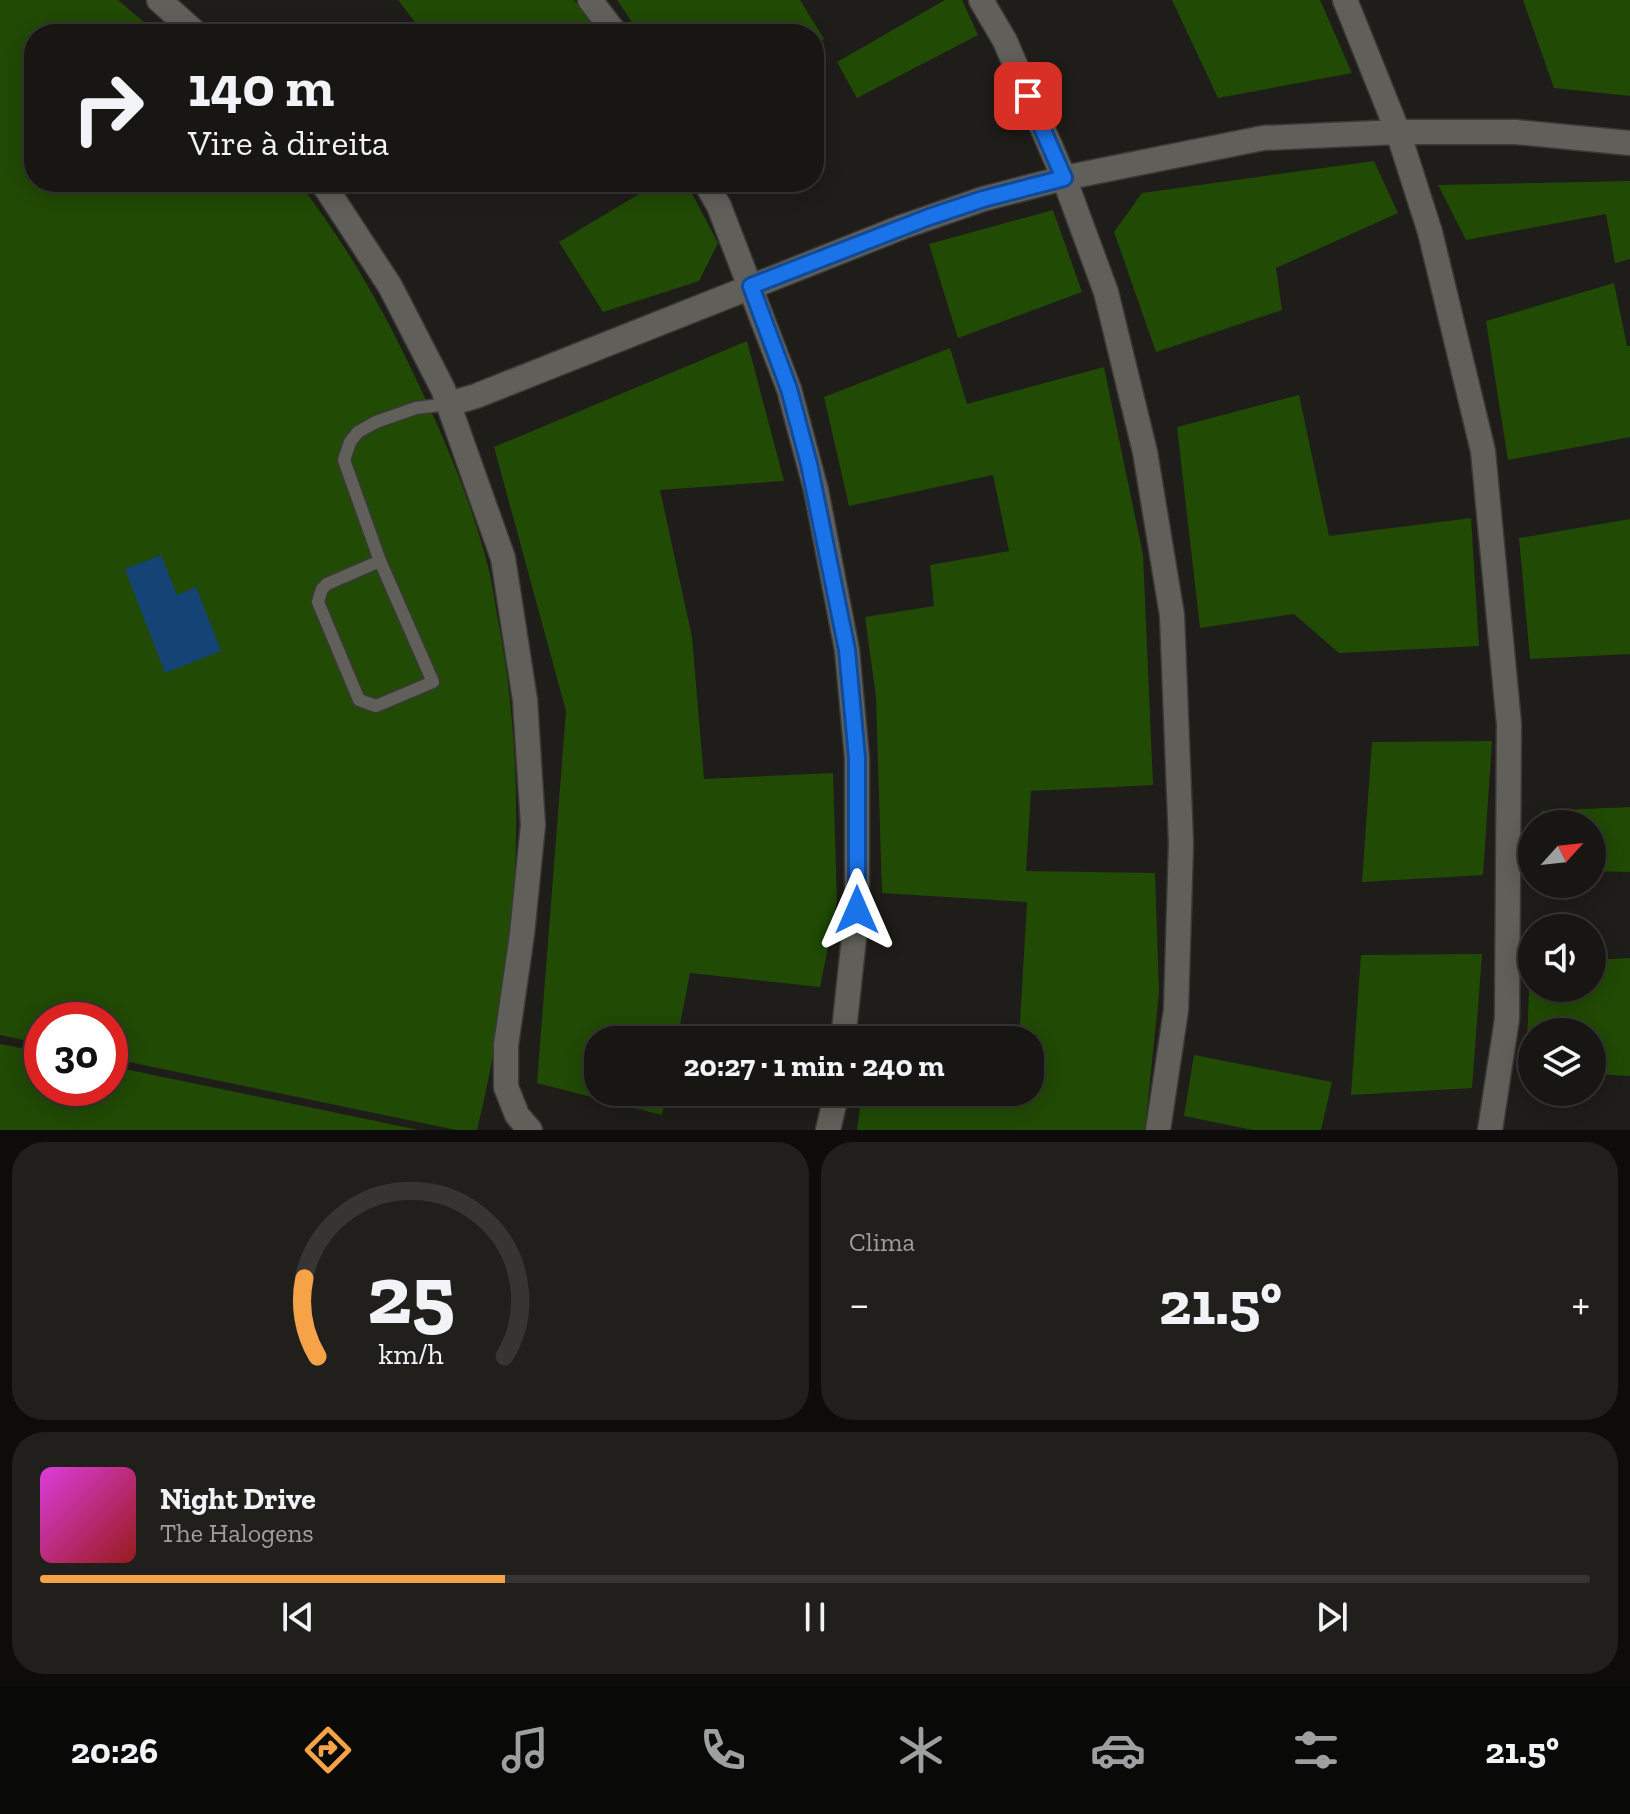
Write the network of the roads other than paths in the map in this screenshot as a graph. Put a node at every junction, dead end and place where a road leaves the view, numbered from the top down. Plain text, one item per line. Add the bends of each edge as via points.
1 (159, 0) edge
2 (590, 0) edge
3 (981, 0) edge
4 (1345, 0) edge
5 (186, 24) edge
6 (608, 24) edge
7 (1398, 132) junction
8 (1630, 143) edge
9 (1064, 178) junction
10 (329, 192) edge
11 (711, 192) edge
12 (751, 286) junction
13 (449, 404) junction
14 (380, 561) junction
15 (845, 1026) edge
16 (834, 1106) edge
17 (530, 1130) edge
18 (828, 1130) edge
19 (1158, 1130) edge
20 (1490, 1130) edge

1 - 5 street
2 - 6 street
3 - 9 street via 1005,41
4 - 7 street
7 - 8 street via 1516,132
7 - 9 street via 1263,138
7 - 20 street via 1430,232 1483,451 1509,724 1507,1019
9 - 12 street via 916,222
9 - 19 street via 1109,307 1145,452 1172,615 1180,904 1176,1010
10 - 13 street via 390,286
11 - 12 street
12 - 13 street
12 - 15 street via 789,389 812,475 847,650 857,758 857,910
13 - 14 lane via 391,415 350,442 344,460
13 - 17 street via 503,558 525,700 533,825 506,1045 506,1087 517,1115
14 - 14 lane via 327,584 318,602 359,700 376,706 433,682
16 - 18 street

